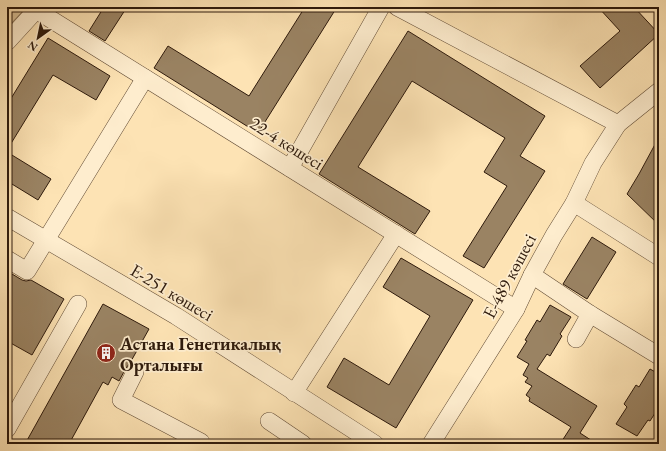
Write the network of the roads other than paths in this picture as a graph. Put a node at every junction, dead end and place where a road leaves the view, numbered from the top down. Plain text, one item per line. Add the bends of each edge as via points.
1 (381, 7) edge
2 (399, 7) edge
3 (38, 9) edge
4 (7, 42) edge
5 (145, 78) junction
6 (659, 91) edge
7 (618, 124) junction
8 (290, 168) junction
9 (574, 203) junction
10 (7, 217) edge
11 (396, 234) junction
12 (46, 240) junction
13 (659, 257) edge
14 (7, 259) edge
15 (532, 275) junction
16 (78, 304) dead end
17 (516, 309) junction
18 (590, 314) junction
19 (576, 339) dead end
20 (659, 356) edge
21 (135, 372) dead end
22 (294, 393) junction
23 (269, 421) dead end
24 (7, 429) edge
25 (199, 444) edge
26 (303, 444) edge
27 (375, 444) edge
28 (431, 444) edge

1 - 8 street
2 - 7 street
3 - 4 street
3 - 5 street, 22-4 көшесі
5 - 8 street, 22-4 көшесі
5 - 12 street
6 - 7 street, Е-489 көшесі
7 - 9 street, Е-489 көшесі via 593,163
8 - 11 street, 22-4 көшесі
9 - 13 street
9 - 15 street, Е-489 көшесі
10 - 12 street, Е-251 көшесі
11 - 17 street, 22-4 көшесі
11 - 22 street
12 - 14 street via 27,271
12 - 22 street, Е-251 көшесі via 176,316
15 - 17 street, Е-489 көшесі
15 - 18 street
16 - 24 street
17 - 28 street, Е-489 көшесі
18 - 19 street
18 - 20 street
21 - 25 street via 121,400 201,442
22 - 27 street, Е-251 көшесі
23 - 26 street

